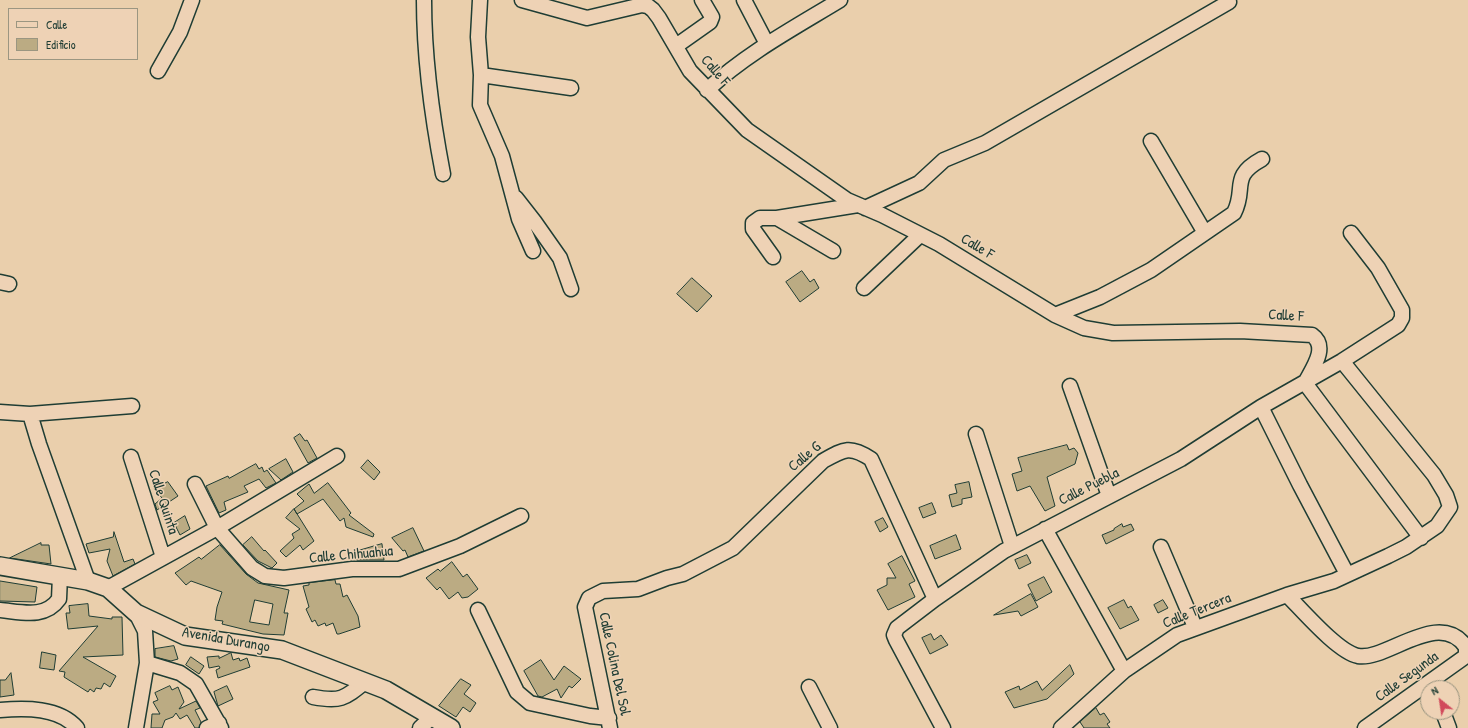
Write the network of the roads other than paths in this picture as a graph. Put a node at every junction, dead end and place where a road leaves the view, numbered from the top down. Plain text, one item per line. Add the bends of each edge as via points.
1 (192, 0) edge
2 (424, 0) edge
3 (480, 0) edge
4 (522, 0) edge
5 (702, 0) edge
6 (744, 0) edge
7 (840, 0) edge
8 (1229, 2) dead end
9 (767, 44) junction
10 (676, 46) junction
11 (158, 70) dead end
12 (481, 75) junction
13 (571, 88) dead end
14 (707, 90) junction
15 (1151, 141) dead end
16 (1262, 159) dead end
17 (443, 174) dead end
18 (512, 193) junction
19 (862, 206) junction
20 (777, 218) junction
21 (1205, 233) junction
22 (1351, 233) dead end
23 (920, 235) junction
24 (533, 251) dead end
25 (833, 251) dead end
26 (773, 257) dead end
27 (864, 288) dead end
28 (571, 289) dead end
29 (1054, 315) junction
30 (1342, 361) junction
31 (1305, 383) junction
32 (1070, 386) dead end
33 (132, 406) dead end
34 (1261, 407) junction
35 (0, 412) edge
36 (30, 414) junction
37 (976, 434) dead end
38 (337, 456) dead end
39 (131, 457) dead end
40 (195, 484) dead end
41 (1108, 496) junction
42 (521, 516) dead end
43 (217, 528) junction
44 (1045, 529) junction
45 (1421, 538) junction
46 (1012, 546) junction
47 (1161, 547) dead end
48 (163, 557) junction
49 (0, 566) edge
50 (1347, 574) junction
51 (60, 576) junction
52 (88, 581) junction
53 (108, 588) junction
54 (1287, 595) junction
55 (935, 599) junction
56 (586, 607) joint
57 (0, 610) edge
58 (478, 610) dead end
59 (136, 613) junction
60 (1195, 627) junction
61 (147, 662) junction
62 (1124, 671) junction
63 (1438, 680) edge
64 (365, 682) junction
65 (809, 687) dead end
66 (1420, 692) edge
67 (313, 697) dead end
68 (0, 710) edge
69 (426, 722) edge
70 (609, 723) edge
71 (216, 726) edge
72 (77, 728) edge
73 (136, 728) edge
74 (451, 728) edge
75 (830, 728) edge
76 (943, 728) edge
77 (1061, 728) edge
78 (1365, 728) edge

1 - 11 street via 180,32
2 - 17 street via 430,97
3 - 12 street via 478,37
4 - 10 street, Calle F via 587,18 642,5 648,6 659,18
5 - 10 street via 712,17 710,22
6 - 9 street
7 - 9 street
8 - 19 street via 985,143 944,160 919,183
9 - 14 street
10 - 14 street, Calle F via 690,71
12 - 13 street
12 - 18 street via 480,105 502,156
14 - 19 street, Calle F via 747,130 847,200
15 - 21 street
16 - 21 street via 1243,172 1234,213
18 - 24 street via 519,219
18 - 28 street via 560,258
19 - 20 street
19 - 23 street, Calle F
20 - 25 street
20 - 26 street via 760,218 753,223 753,229
21 - 29 street via 1151,270 1100,297
22 - 30 street, Calle Puebla via 1378,268 1402,310 1402,318 1398,325
23 - 27 street
23 - 29 street, Calle F
29 - 31 street, Calle F via 1084,328 1113,333 1240,331 1312,335 1318,339 1319,353
30 - 31 street, Calle Puebla
30 - 45 street, Calle Tercera via 1434,475 1446,495 1450,507 1437,526
31 - 34 street, Calle Puebla
31 - 45 street
32 - 41 street
33 - 36 street
34 - 41 street, Calle Puebla via 1181,459
34 - 50 street
35 - 36 street
36 - 52 street
37 - 46 street
38 - 43 street
39 - 48 street, Calle Quinta
40 - 43 street, Calle Chihuahua
41 - 44 street, Calle Puebla
42 - 43 street, Calle Chihuahua via 460,546 399,569 352,569 284,578 265,576 252,568
43 - 48 street
44 - 46 street, Calle Puebla
44 - 62 street
45 - 50 street, Calle Tercera
46 - 55 street, Calle Puebla
47 - 60 street
48 - 53 street
49 - 51 main road, Avenida Durango
50 - 54 street, Calle Tercera via 1334,581
51 - 52 main road, Avenida Durango
51 - 57 street via 59,599 47,611 39,613
52 - 53 main road, Avenida Durango
53 - 59 main road, Avenida Durango
54 - 60 street, Calle Tercera
54 - 63 street, Calle Segunda via 1342,648 1360,656 1370,656 1409,640 1437,633 1456,638 1462,642 1467,652 1466,656
55 - 56 street, Calle G via 871,459 858,450 840,451 823,461 733,548 683,574 638,589 596,593 589,598
55 - 76 street, Calle Puebla via 897,628 894,634
56 - 70 street, Calle Colina Del Sol
58 - 70 street via 517,692 530,703 590,716
59 - 61 street via 144,631
59 - 64 main road, Avenida Durango via 185,636 282,650
60 - 62 street, Calle Tercera via 1168,640
61 - 71 street via 180,673 196,684
61 - 73 street
62 - 77 street, Calle Tercera
64 - 67 street via 349,695 333,700
64 - 69 main road, Avenida Durango via 386,690
65 - 75 street
66 - 78 street, Calle Segunda
68 - 72 street via 26,708 54,713
69 - 74 main road, Avenida Durango

